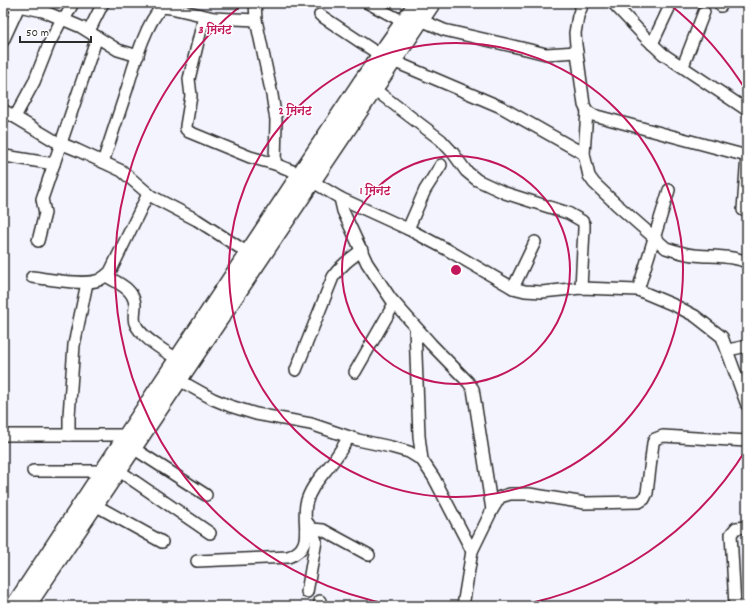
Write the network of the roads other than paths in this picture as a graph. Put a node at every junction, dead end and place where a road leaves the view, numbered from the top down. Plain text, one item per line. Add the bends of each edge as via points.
1 (73, 3) edge
2 (104, 3) edge
3 (255, 3) edge
4 (368, 3) edge
5 (417, 3) edge
6 (432, 3) edge
7 (583, 3) edge
8 (613, 3) edge
9 (12, 4) edge
10 (670, 6) dead end
11 (704, 12) dead end
12 (320, 15) dead end
13 (204, 17) junction
14 (63, 19) junction
15 (256, 20) junction
16 (421, 20) junction
17 (404, 22) junction
18 (93, 34) junction
19 (3, 41) edge
20 (652, 44) junction
21 (577, 52) junction
22 (138, 56) junction
23 (387, 58) junction
24 (683, 66) junction
25 (374, 89) junction
26 (3, 110) edge
27 (747, 110) edge
28 (587, 111) junction
29 (15, 117) junction
30 (61, 144) junction
31 (584, 154) junction
32 (5, 156) dead end
33 (747, 156) edge
34 (103, 162) junction
35 (54, 164) junction
36 (275, 164) junction
37 (441, 165) dead end
38 (306, 177) junction
39 (669, 190) dead end
40 (148, 194) junction
41 (340, 198) junction
42 (743, 210) dead end
43 (408, 229) junction
44 (655, 239) junction
45 (38, 242) dead end
46 (535, 242) dead end
47 (362, 250) junction
48 (248, 253) junction
49 (747, 263) edge
50 (106, 276) junction
51 (32, 277) dead end
52 (87, 283) junction
53 (512, 288) junction
54 (581, 288) junction
55 (638, 290) junction
56 (394, 304) junction
57 (415, 328) junction
58 (747, 346) edge
59 (728, 350) junction
60 (177, 359) junction
61 (296, 370) dead end
62 (355, 372) dead end
63 (179, 380) junction
64 (747, 405) edge
65 (3, 435) edge
66 (69, 435) junction
67 (349, 437) junction
68 (747, 441) edge
69 (130, 442) junction
70 (422, 460) junction
71 (110, 470) junction
72 (33, 471) dead end
73 (206, 495) dead end
74 (95, 505) junction
75 (492, 510) junction
76 (309, 525) junction
77 (747, 527) edge
78 (210, 533) dead end
79 (162, 542) dead end
80 (472, 551) junction
81 (369, 555) dead end
82 (197, 561) dead end
83 (307, 592) dead end
84 (14, 606) edge
85 (27, 606) edge
86 (463, 606) edge
87 (735, 606) edge

1 - 14 street
2 - 18 street
3 - 15 street
4 - 17 street
5 - 17 main road
6 - 16 main road
7 - 21 street via 575,33
8 - 20 street
9 - 14 street via 43,11
9 - 19 street
10 - 20 street
11 - 24 street
12 - 23 street
13 - 15 street
13 - 22 street via 162,7 150,26
13 - 36 street via 189,79 191,96 186,129 236,152
14 - 18 street
14 - 29 street
15 - 36 street via 273,101 276,128
16 - 21 street via 444,30 546,54
16 - 23 main road
17 - 23 main road
18 - 22 street via 118,50
18 - 30 street
20 - 24 street
21 - 28 street
22 - 34 street
23 - 25 main road
23 - 31 street via 501,107
23 - 38 main road
24 - 27 street
25 - 38 main road
25 - 54 street via 441,140 466,171 477,180 505,193 568,213 582,221 584,229
26 - 29 street
28 - 31 street
28 - 33 street via 593,115
29 - 30 street
30 - 34 street
30 - 35 street
31 - 44 street via 589,176 594,183
32 - 35 street
33 - 42 street
34 - 40 street via 122,171
35 - 45 street via 42,199 45,213
36 - 38 street
37 - 43 street via 425,190
38 - 41 street
38 - 48 main road
38 - 63 main road
39 - 44 street
40 - 48 street
40 - 50 street
41 - 43 street
41 - 47 street via 343,211
43 - 53 street
44 - 49 street via 674,251 739,259
44 - 55 street
46 - 53 street
47 - 56 street via 367,263
47 - 61 street via 333,277
48 - 60 main road
50 - 52 street
50 - 60 street via 125,287 134,297 134,318 138,328
51 - 52 street
52 - 66 street via 74,345
53 - 54 street via 542,292
54 - 55 street
55 - 59 street via 695,316 722,337
56 - 57 street
56 - 62 street
57 - 70 street
57 - 75 street via 473,389
58 - 59 street
59 - 64 street
60 - 69 main road
63 - 67 street via 230,406 256,414 311,424
63 - 69 main road
65 - 66 street
66 - 69 street
67 - 70 street via 402,450
67 - 76 street via 310,494 306,511
68 - 75 street via 659,437 653,443 646,493 644,499 639,502 585,503 530,494 510,494 500,497
69 - 71 main road
69 - 73 street
70 - 80 street
71 - 72 street
71 - 74 main road
71 - 78 street
71 - 84 main road
74 - 79 street
74 - 85 main road
75 - 80 street
76 - 81 street
76 - 82 street via 304,543 295,555
76 - 83 street via 315,535 316,546
77 - 87 street via 736,528 731,534
80 - 86 street

